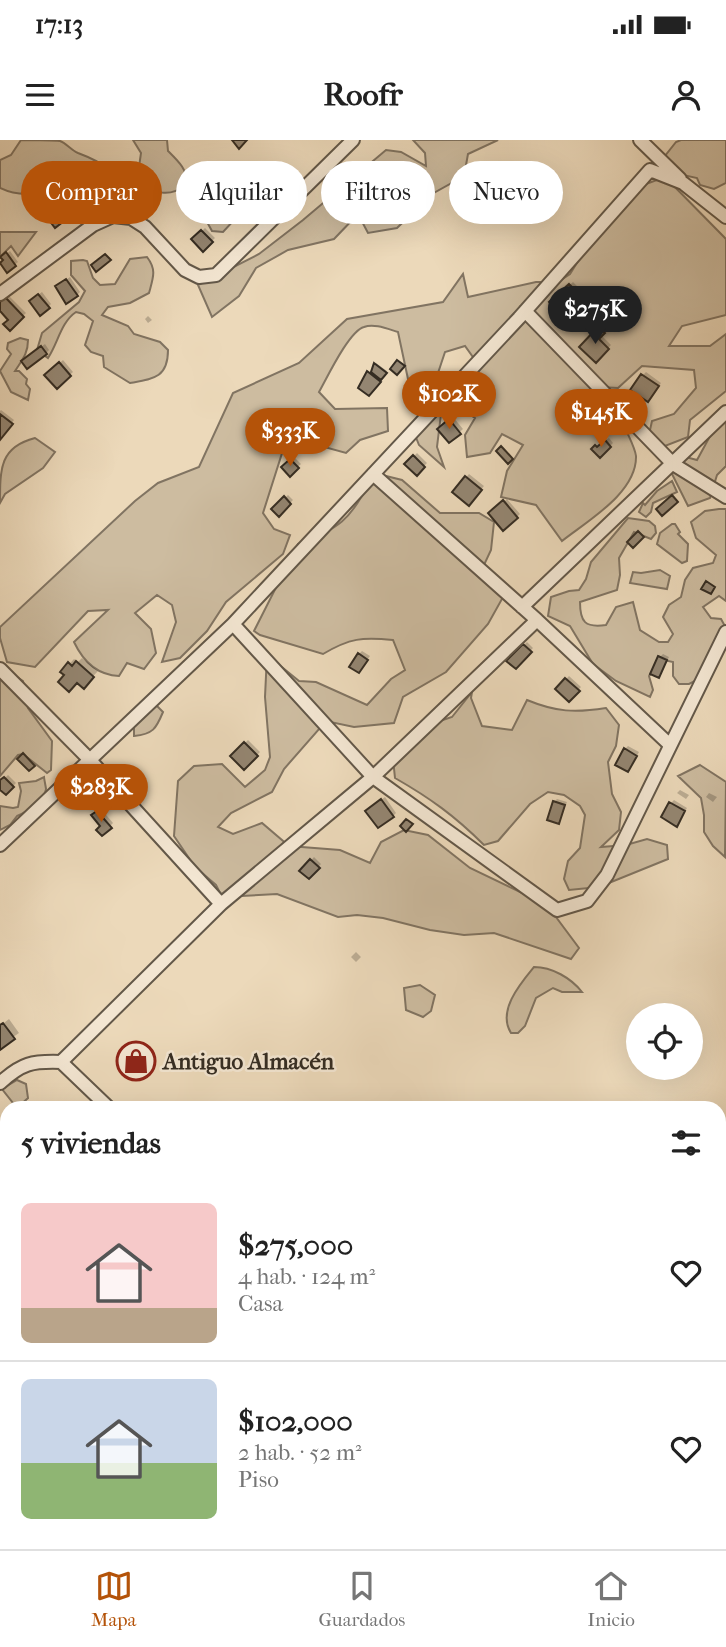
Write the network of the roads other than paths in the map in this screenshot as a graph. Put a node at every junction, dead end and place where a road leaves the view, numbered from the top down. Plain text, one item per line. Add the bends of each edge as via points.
1 (353, 140) edge
2 (640, 140) edge
3 (683, 183) junction
4 (726, 217) edge
5 (0, 294) edge
6 (525, 311) junction
7 (726, 412) edge
8 (673, 464) junction
9 (373, 474) junction
10 (726, 496) edge
11 (522, 607) junction
12 (537, 620) junction
13 (233, 624) junction
14 (726, 632) edge
15 (0, 668) edge
16 (670, 745) junction
17 (89, 759) junction
18 (373, 777) junction
19 (0, 845) edge
20 (221, 904) junction
21 (61, 1062) junction
22 (0, 1083) edge
23 (103, 1101) edge

1 - 5 street via 216,275 199,277 185,270 145,227 131,218 113,216 93,225
2 - 3 street
3 - 4 street
3 - 6 street via 650,170
6 - 8 street
6 - 9 street
7 - 8 street
8 - 10 street
8 - 11 street
9 - 11 street
9 - 13 street
11 - 12 street
12 - 16 street
12 - 18 street
13 - 17 street
13 - 18 street
14 - 16 street
15 - 17 street
16 - 18 street via 607,875 587,901 556,910
17 - 19 street
17 - 20 street
18 - 20 street
20 - 21 street
21 - 22 street via 34,1061 15,1069
21 - 23 street

